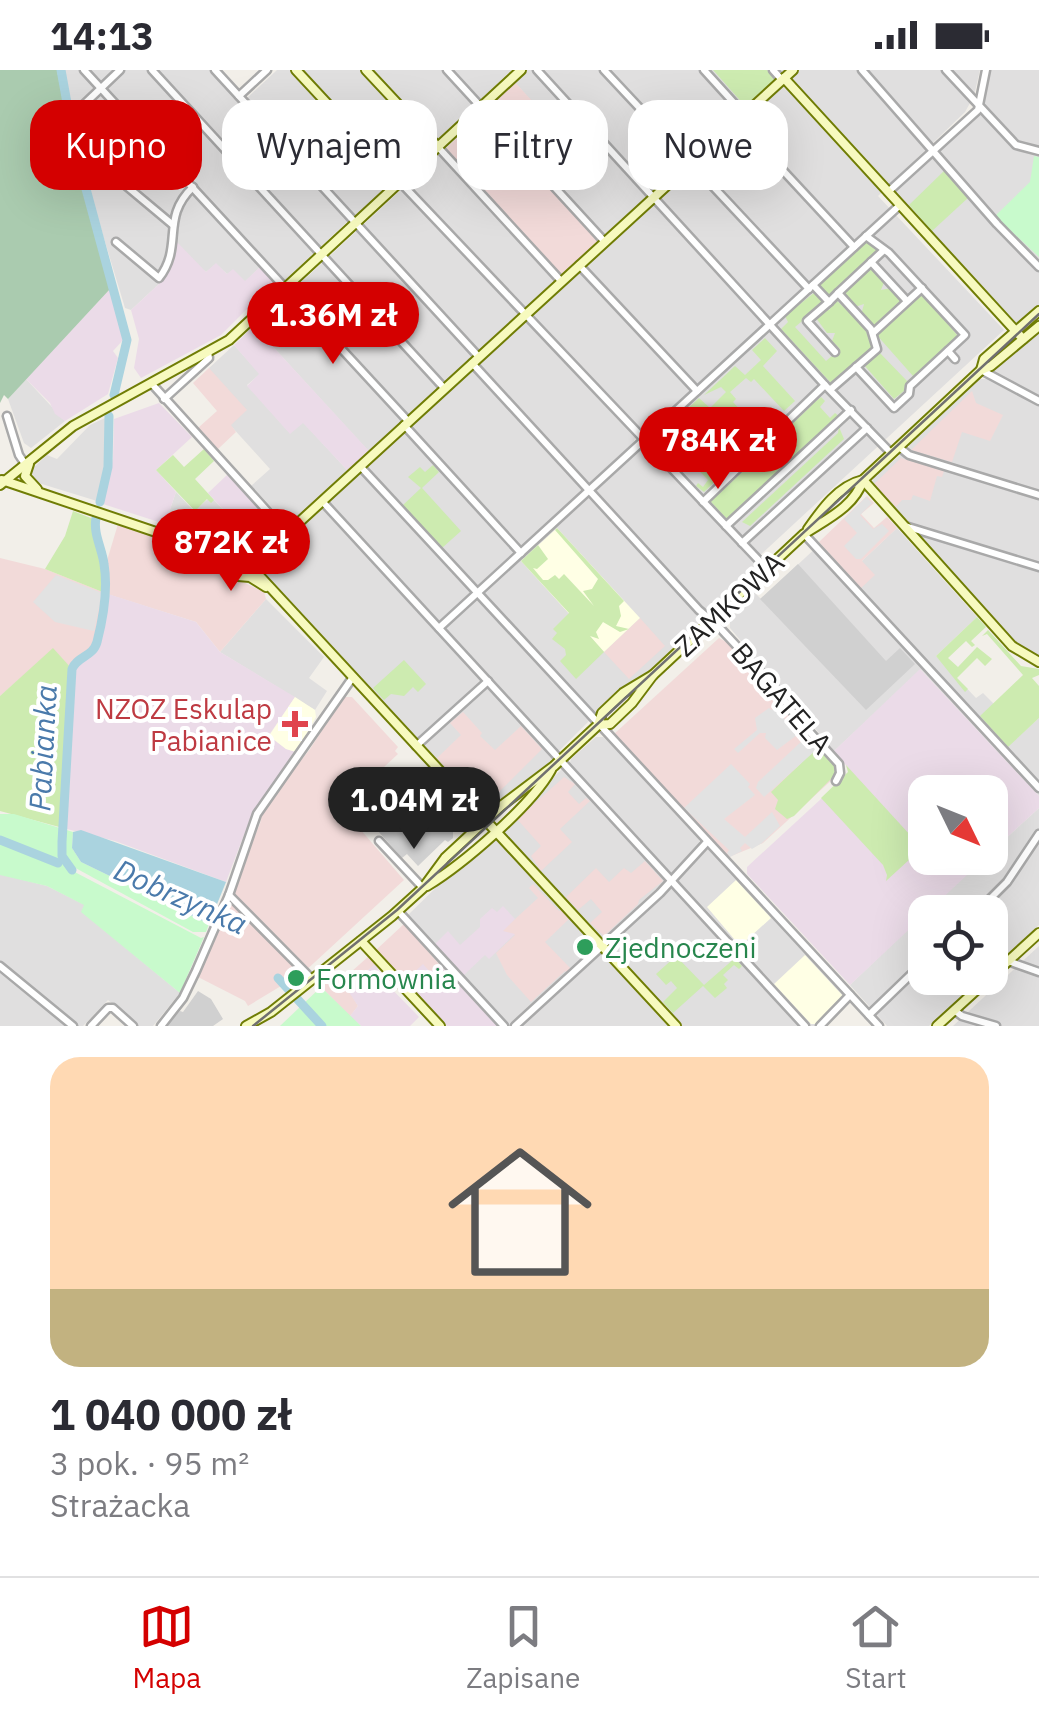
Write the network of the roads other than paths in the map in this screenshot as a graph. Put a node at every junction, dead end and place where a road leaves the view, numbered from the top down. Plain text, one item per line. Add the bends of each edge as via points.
1 (84, 70) edge
2 (120, 70) edge
3 (152, 70) edge
4 (215, 70) edge
5 (267, 70) edge
6 (296, 70) edge
7 (366, 70) edge
8 (447, 70) edge
9 (521, 70) edge
10 (537, 70) edge
11 (604, 70) edge
12 (704, 70) edge
13 (773, 70) edge
14 (793, 70) edge
15 (862, 70) edge
16 (946, 70) edge
17 (986, 70) edge
18 (783, 79) junction
19 (101, 87) junction
20 (239, 96) junction
21 (113, 100) edge
22 (324, 100) edge
23 (475, 100) edge
24 (489, 100) edge
25 (632, 100) edge
26 (726, 100) edge
27 (760, 100) edge
28 (980, 106) junction
29 (457, 129) edge
30 (438, 147) junction
31 (934, 150) junction
32 (1039, 151) edge
33 (788, 172) edge
34 (190, 190) edge
35 (196, 190) edge
36 (391, 190) edge
37 (407, 190) edge
38 (557, 190) edge
39 (660, 190) edge
40 (716, 190) edge
41 (888, 192) junction
42 (652, 197) junction
43 (900, 205) junction
44 (355, 223) junction
45 (173, 225) junction
46 (866, 236) junction
47 (604, 241) junction
48 (116, 242) dead end
49 (854, 247) junction
50 (884, 250) junction
51 (321, 254) junction
52 (871, 262) junction
53 (578, 264) junction
54 (1039, 267) edge
55 (561, 280) junction
56 (811, 287) junction
57 (285, 288) junction
58 (922, 288) junction
59 (838, 294) junction
60 (828, 302) junction
61 (907, 302) junction
62 (1039, 311) edge
63 (524, 315) junction
64 (770, 325) junction
65 (1039, 326) edge
66 (1016, 331) junction
67 (873, 333) junction
68 (1023, 339) junction
69 (208, 352) junction
70 (834, 352) dead end
71 (948, 352) junction
72 (475, 359) junction
73 (956, 360) dead end
74 (856, 367) junction
75 (981, 370) junction
76 (152, 384) junction
77 (828, 387) junction
78 (444, 388) junction
79 (697, 392) junction
80 (164, 399) junction
81 (1039, 401) edge
82 (851, 410) junction
83 (7, 416) dead end
84 (406, 423) junction
85 (867, 428) junction
86 (644, 440) junction
87 (895, 450) junction
88 (40, 451) junction
89 (25, 464) junction
90 (360, 466) junction
91 (862, 480) junction
92 (2, 482) edge
93 (589, 491) junction
94 (1039, 496) edge
95 (64, 500) junction
96 (322, 501) junction
97 (703, 502) junction
98 (726, 526) junction
99 (904, 526) junction
100 (287, 533) junction
101 (804, 534) junction
102 (742, 543) junction
103 (272, 547) junction
104 (211, 550) junction
105 (521, 553) junction
106 (244, 558) junction
107 (1039, 566) edge
108 (234, 568) junction
109 (767, 569) junction
110 (254, 571) junction
111 (477, 593) junction
112 (710, 621) junction
113 (439, 628) junction
114 (1039, 662) edge
115 (352, 677) junction
116 (488, 681) junction
117 (598, 725) junction
118 (416, 746) junction
119 (560, 760) junction
120 (551, 769) junction
121 (836, 781) dead end
122 (1039, 788) edge
123 (485, 821) junction
124 (496, 830) junction
125 (1039, 834) edge
126 (379, 842) dead end
127 (707, 842) junction
128 (672, 881) junction
129 (423, 888) junction
130 (229, 895) junction
131 (993, 895) edge
132 (398, 910) junction
133 (1039, 934) edge
134 (361, 940) junction
135 (602, 946) junction
136 (1008, 961) joint
137 (0, 966) edge
138 (1039, 972) edge
139 (908, 976) edge
140 (312, 979) junction
141 (850, 995) junction
142 (971, 995) edge
143 (840, 1008) junction
144 (954, 1010) junction
145 (270, 1012) junction
146 (866, 1012) junction
147 (73, 1026) edge
148 (91, 1026) edge
149 (133, 1026) edge
150 (161, 1026) edge
151 (246, 1026) edge
152 (263, 1026) edge
153 (440, 1026) edge
154 (504, 1026) edge
155 (515, 1026) edge
156 (676, 1026) edge
157 (806, 1026) edge
158 (820, 1026) edge
159 (879, 1026) edge
160 (937, 1026) edge
161 (996, 1026) edge

1 - 19 street
2 - 19 street
3 - 51 street
4 - 20 street, BAGATELA
5 - 20 street
6 - 22 street
7 - 30 street
8 - 23 street
9 - 24 street
10 - 42 street
11 - 25 street
12 - 26 street
13 - 18 street
14 - 18 street
15 - 31 street
16 - 28 street
17 - 28 street
18 - 27 street
18 - 41 street
19 - 21 street
19 - 45 street via 76,112 87,153
20 - 44 street, BAGATELA
28 - 31 street
28 - 32 street via 1016,145
29 - 30 street
30 - 55 street
31 - 41 street
31 - 54 street
33 - 49 street
34 - 45 street via 179,200
35 - 57 street
36 - 44 street
37 - 63 street
38 - 47 street
39 - 42 street
40 - 56 street
41 - 43 street
42 - 47 street
42 - 64 street
43 - 46 street
43 - 66 street
44 - 51 street
44 - 72 street, BAGATELA
45 - 48 street via 159,278
46 - 49 street
46 - 50 street
47 - 53 street
49 - 56 street
50 - 52 street
50 - 58 street
51 - 57 street
51 - 78 street
52 - 59 street
52 - 61 street
53 - 55 street
53 - 79 street
55 - 63 street
56 - 60 street
56 - 64 street
57 - 69 street
57 - 84 street
58 - 61 street
58 - 71 street via 965,335
59 - 60 street
59 - 67 street
60 - 70 street via 807,321
61 - 67 street
62 - 66 street, ZAMKOWA
63 - 72 street
63 - 86 street
64 - 77 street
64 - 79 street
65 - 68 street, ZAMKOWA
66 - 68 street
66 - 75 street, ZAMKOWA via 984,358
67 - 74 street via 876,349
68 - 75 street, ZAMKOWA
69 - 76 street
69 - 80 street
71 - 73 street
71 - 74 street via 894,408
72 - 78 street
72 - 93 street, BAGATELA
74 - 77 street
75 - 81 street
75 - 87 street, ZAMKOWA
76 - 80 street
76 - 88 street
77 - 82 street
77 - 97 street
78 - 84 street
79 - 86 street
80 - 100 street
82 - 85 street
82 - 98 street
83 - 89 street
84 - 90 street
84 - 105 street
85 - 87 street
85 - 102 street
86 - 93 street
86 - 97 street
87 - 91 street, ZAMKOWA
87 - 94 street
88 - 89 street
88 - 95 street via 26,480
89 - 92 street
90 - 96 street
90 - 111 street
91 - 99 street
91 - 101 street, ZAMKOWA via 835,496
92 - 95 street
93 - 105 street
93 - 112 street, BAGATELA
95 - 104 street
96 - 100 street
96 - 113 street
97 - 98 street
98 - 102 street
99 - 107 street
99 - 114 street via 1012,646
100 - 103 street
101 - 109 street, ZAMKOWA
101 - 122 street
102 - 109 street
103 - 106 street
103 - 110 street
104 - 106 street
104 - 108 street
105 - 111 street
106 - 108 street
106 - 110 street
108 - 110 street via 241,578
109 - 112 street, ZAMKOWA
110 - 115 street
111 - 113 street
111 - 117 street
112 - 117 street, ZAMKOWA via 610,724
112 - 121 street, BAGATELA via 837,762
113 - 116 street
115 - 118 street
115 - 130 street via 257,814
116 - 118 street
116 - 119 street
117 - 119 street, ZAMKOWA
117 - 127 street
118 - 123 street
119 - 120 street, ZAMKOWA
119 - 128 street
120 - 123 street, ZAMKOWA
120 - 124 street, ZAMKOWA
123 - 124 street
123 - 129 street, ZAMKOWA
124 - 129 street, ZAMKOWA
124 - 135 street
125 - 131 street
126 - 129 street
127 - 128 street
127 - 141 street
128 - 135 street
128 - 157 street
129 - 132 street, ZAMKOWA
130 - 140 street
130 - 150 street via 183,998
132 - 134 street, ZAMKOWA
132 - 154 street
133 - 136 street
134 - 140 street, ZAMKOWA
134 - 153 street
135 - 155 street
135 - 156 street
136 - 138 street
137 - 147 street
139 - 146 street
140 - 145 street, ZAMKOWA
141 - 143 street
141 - 146 street
142 - 144 street
143 - 146 street
143 - 158 street
144 - 160 street
144 - 161 street
145 - 151 street, ZAMKOWA
145 - 152 street
146 - 159 street
148 - 149 street via 113,1008

